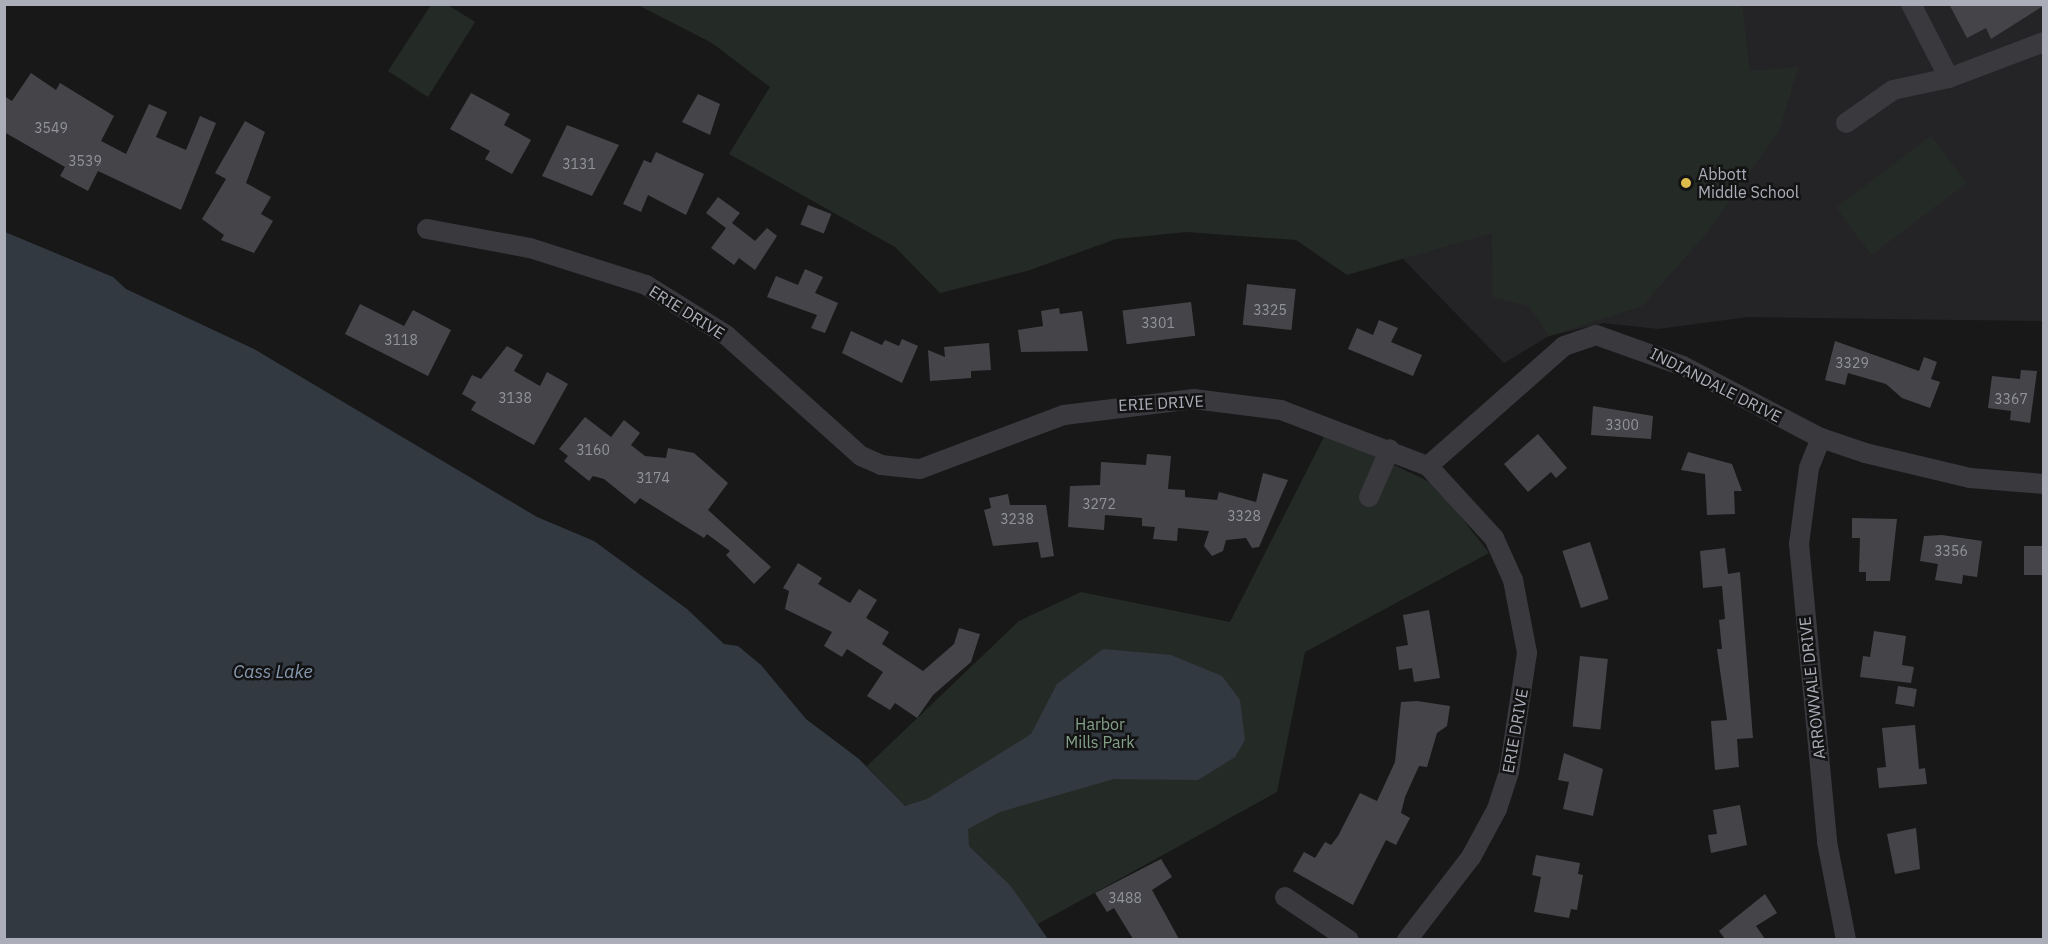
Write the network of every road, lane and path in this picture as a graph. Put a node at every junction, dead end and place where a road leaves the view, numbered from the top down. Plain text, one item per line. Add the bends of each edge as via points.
1 (1911, 4) edge
2 (2043, 42) edge
3 (1949, 78) junction
4 (1846, 123) dead end
5 (426, 230) dead end
6 (1821, 438) junction
7 (1389, 449) junction
8 (1428, 466) junction
9 (2043, 484) edge
10 (1369, 497) dead end
11 (1285, 897) dead end
12 (1350, 939) edge
13 (1407, 939) edge
14 (1846, 939) edge

1 - 3 street
2 - 3 street
3 - 4 street via 1893,90
5 - 7 street, ERIE DRIVE via 530,248 646,285 726,335 861,456 896,469 920,469 1064,415 1146,401 1238,402 1281,410
6 - 8 street, INDIANDALE DRIVE via 1683,366 1596,335 1564,346
6 - 9 street, INDIANDALE DRIVE via 1913,466
6 - 14 street, ARROWVALE DRIVE via 1809,468 1800,544 1827,842
7 - 8 street, ERIE DRIVE
7 - 10 street
8 - 13 street, ERIE DRIVE via 1494,538 1513,580 1527,653 1509,772 1497,809 1471,857
11 - 12 street

